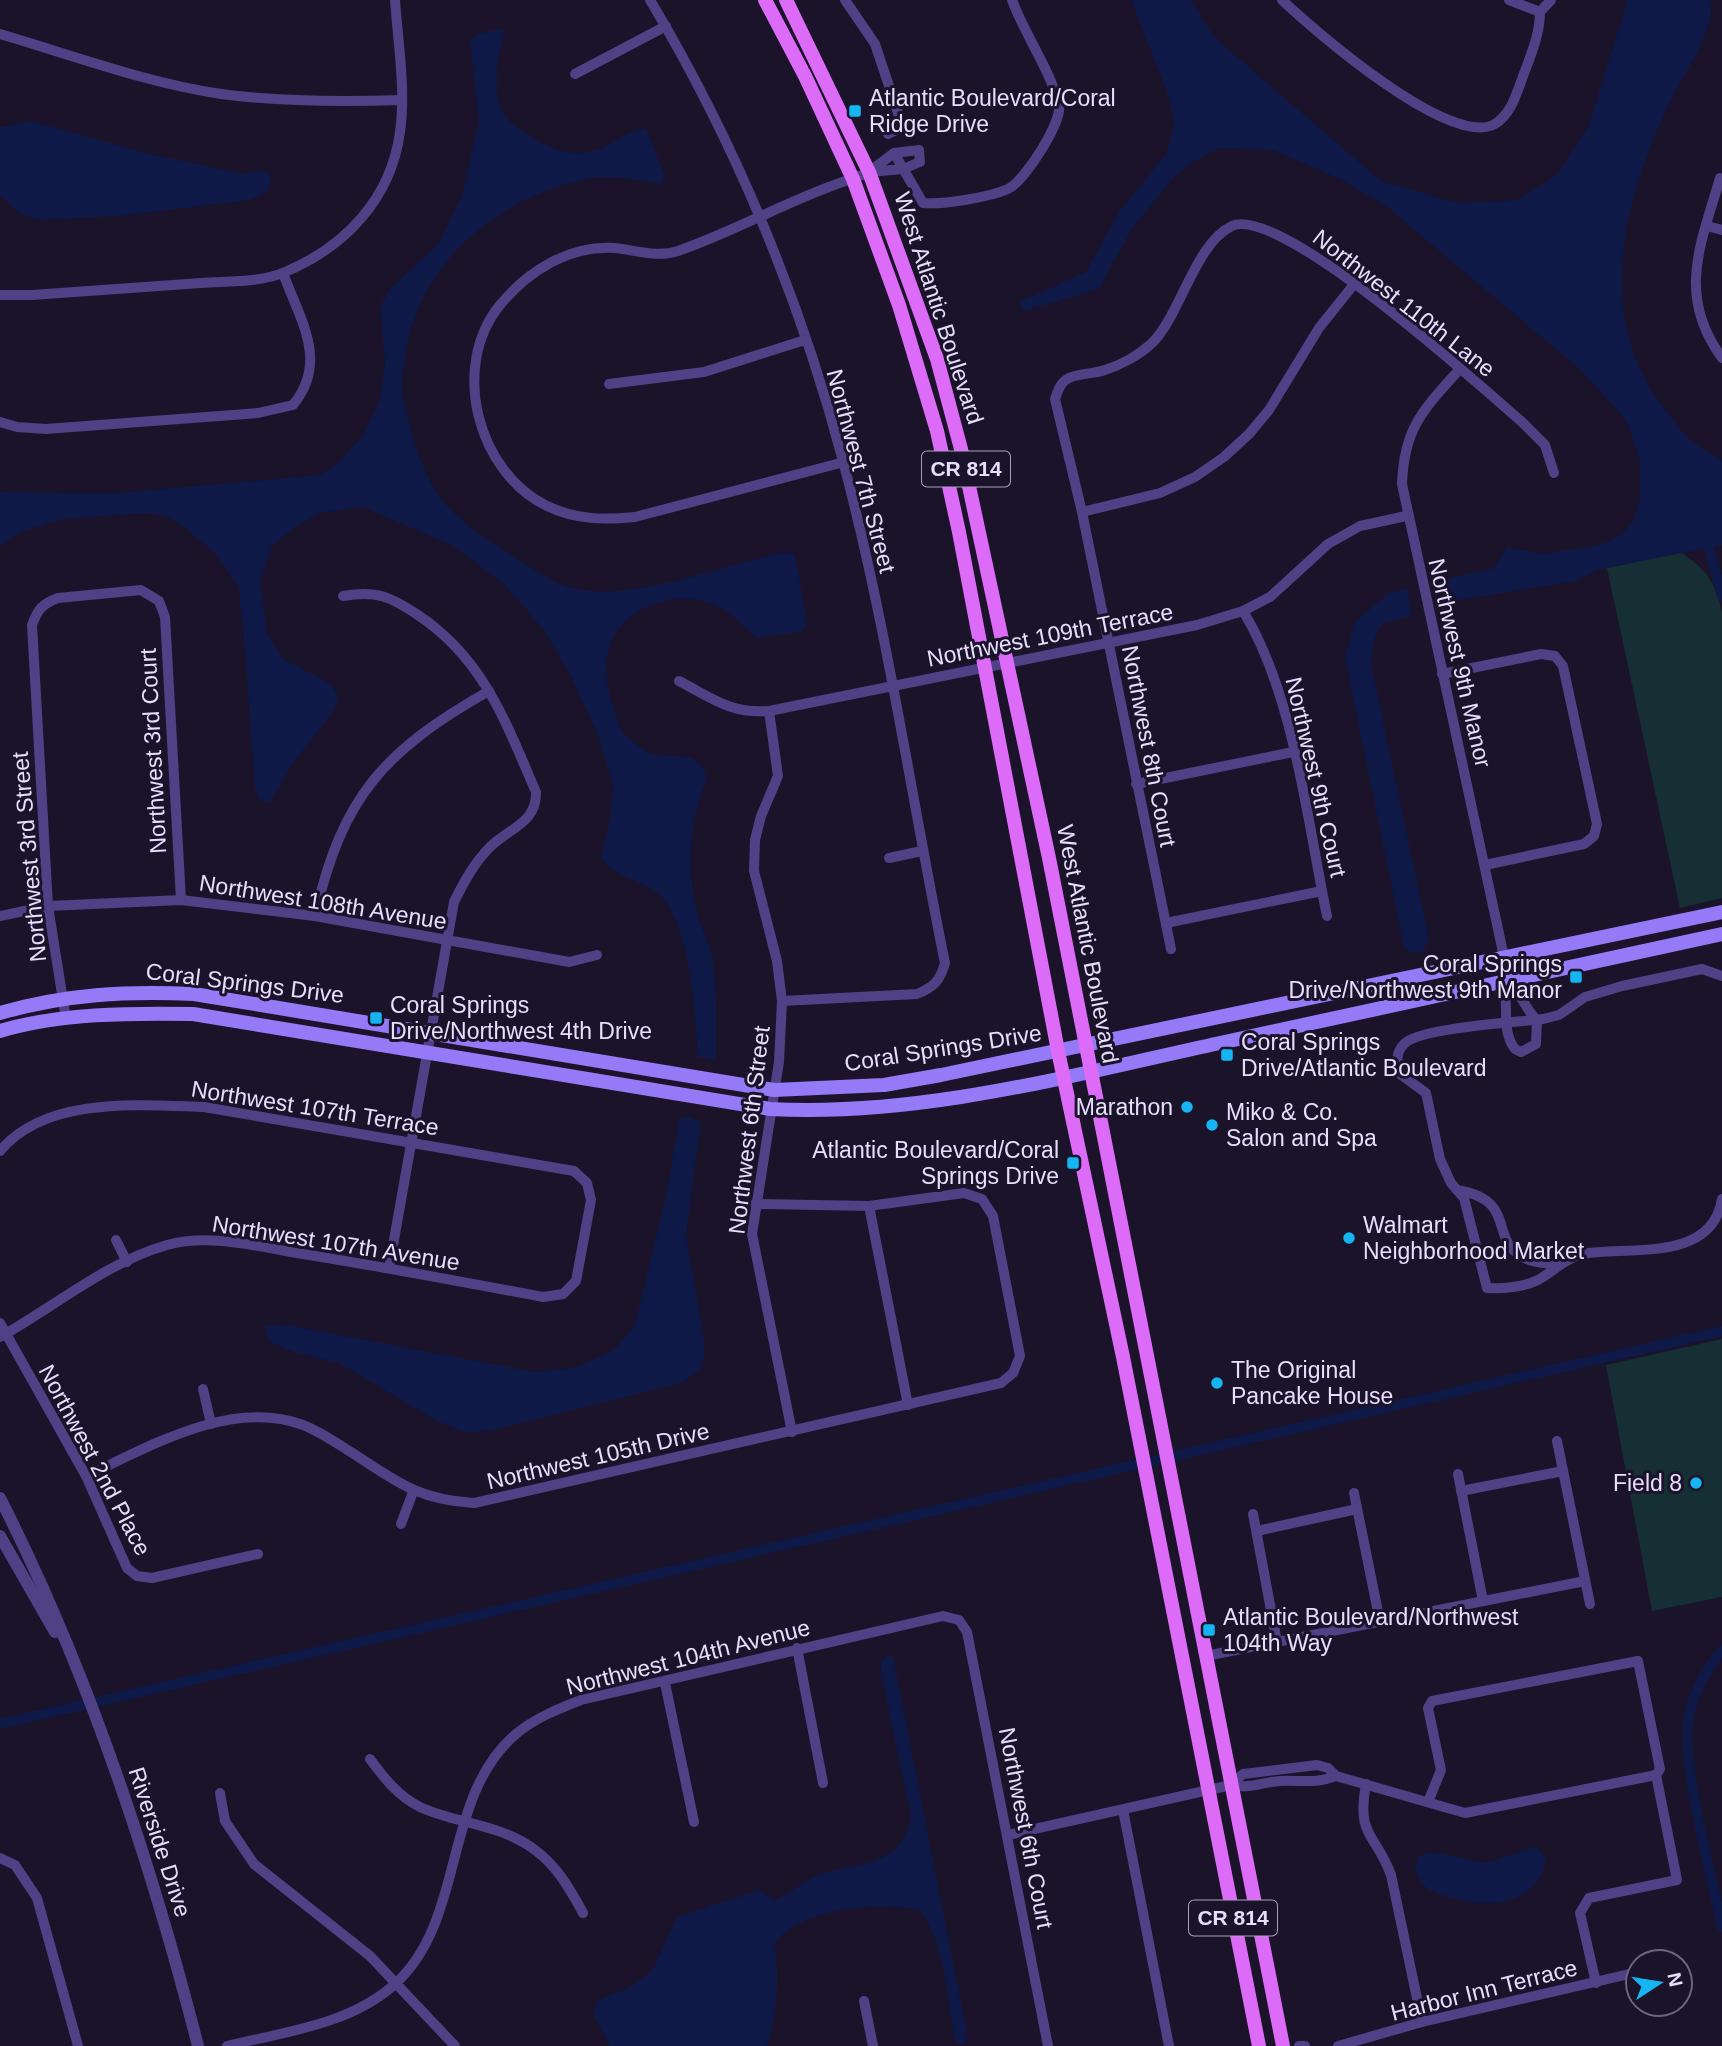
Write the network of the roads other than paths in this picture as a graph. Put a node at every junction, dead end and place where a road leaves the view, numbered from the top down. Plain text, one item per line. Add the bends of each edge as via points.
1 (395, 0) edge
2 (650, 0) edge
3 (765, 0) edge
4 (786, 0) edge
5 (845, 0) edge
6 (1012, 0) edge
7 (1282, 0) edge
8 (1508, 0) edge
9 (1550, 0) edge
10 (1540, 12) junction
11 (666, 26) junction
12 (0, 34) edge
13 (575, 74) dead end
14 (402, 100) junction
15 (888, 134) dead end
16 (894, 153) junction
17 (904, 169) junction
18 (869, 172) junction
19 (1720, 178) edge
20 (853, 179) junction
21 (760, 218) junction
22 (1707, 226) junction
23 (1722, 230) edge
24 (283, 273) junction
25 (1354, 283) junction
26 (0, 295) edge
27 (805, 341) junction
28 (1722, 358) edge
29 (1459, 370) junction
30 (609, 384) dead end
31 (1059, 387) joint
32 (0, 422) edge
33 (844, 462) junction
34 (1554, 473) dead end
35 (1082, 512) junction
36 (1406, 516) junction
37 (344, 596) dead end
38 (38, 608) joint
39 (1243, 611) junction
40 (1108, 642) junction
41 (1007, 663) junction
42 (986, 668) junction
43 (1443, 674) junction
44 (680, 681) dead end
45 (891, 686) junction
46 (489, 691) junction
47 (769, 711) junction
48 (1293, 752) junction
49 (1136, 783) junction
50 (922, 851) junction
51 (889, 858) dead end
52 (1485, 864) junction
53 (1322, 891) junction
54 (181, 900) junction
55 (48, 906) junction
56 (1722, 912) edge
57 (0, 916) edge
58 (315, 916) junction
59 (1327, 916) dead end
60 (1166, 923) junction
61 (1722, 933) edge
62 (446, 941) junction
63 (1171, 949) dead end
64 (597, 955) dead end
65 (1504, 958) junction
66 (1722, 976) edge
67 (1509, 980) junction
68 (61, 999) junction
69 (782, 1001) junction
70 (0, 1013) edge
71 (66, 1019) junction
72 (1537, 1020) junction
73 (1506, 1023) junction
74 (0, 1031) edge
75 (429, 1032) junction
76 (1086, 1045) junction
77 (427, 1051) junction
78 (1058, 1052) junction
79 (1091, 1071) junction
80 (1063, 1077) junction
81 (775, 1090) junction
82 (770, 1109) junction
83 (412, 1143) junction
84 (0, 1151) edge
85 (1457, 1190) junction
86 (1722, 1199) edge
87 (755, 1204) junction
88 (869, 1206) junction
89 (116, 1240) dead end
90 (127, 1262) junction
91 (1558, 1265) junction
92 (389, 1268) junction
93 (563, 1294) joint
94 (0, 1322) edge
95 (3, 1335) edge
96 (203, 1388) dead end
97 (908, 1405) junction
98 (211, 1424) junction
99 (792, 1432) junction
100 (1557, 1441) dead end
101 (1563, 1471) junction
102 (1458, 1474) dead end
103 (86, 1476) junction
104 (1461, 1491) junction
105 (413, 1492) junction
106 (1354, 1493) dead end
107 (0, 1498) edge
108 (1357, 1509) junction
109 (1253, 1514) dead end
110 (401, 1524) dead end
111 (1257, 1531) junction
112 (0, 1536) edge
113 (258, 1554) dead end
114 (1585, 1581) junction
115 (1483, 1601) junction
116 (1590, 1604) dead end
117 (959, 1620) joint
118 (1380, 1622) junction
119 (1277, 1642) junction
120 (797, 1648) junction
121 (69, 1656) junction
122 (1206, 1656) junction
123 (665, 1683) junction
124 (370, 1759) dead end
125 (1274, 1769) junction
126 (1656, 1775) junction
127 (1336, 1776) junction
128 (1277, 1781) junction
129 (823, 1783) dead end
130 (1231, 1784) junction
131 (1366, 1784) junction
132 (1208, 1790) junction
133 (220, 1793) dead end
134 (1428, 1802) junction
135 (1123, 1810) junction
136 (466, 1820) junction
137 (694, 1822) dead end
138 (1008, 1835) junction
139 (0, 1858) edge
140 (583, 1913) dead end
141 (1624, 1976) edge
142 (1596, 1983) junction
143 (395, 1984) junction
144 (864, 2001) dead end
145 (1422, 2022) junction
146 (78, 2046) edge
147 (198, 2046) edge
148 (227, 2046) edge
149 (455, 2046) edge
150 (873, 2046) edge
151 (1048, 2046) edge
152 (1169, 2046) edge
153 (1258, 2046) edge
154 (1283, 2046) edge
155 (1299, 2046) edge
156 (1305, 2046) edge
157 (1338, 2046) edge

1 - 14 street
2 - 11 street, Northwest 7th Street
3 - 20 main road, West Atlantic Boulevard / CR 814
4 - 18 main road, West Atlantic Boulevard / CR 814
5 - 15 street via 874,44 900,119 898,130
6 - 17 street via 1059,104 1055,128 1008,189 923,203
7 - 10 street via 1369,74 1411,100 1472,127 1493,125 1512,106 1540,29
8 - 10 street
9 - 10 street
11 - 13 street
11 - 21 street, Northwest 7th Street
12 - 14 street via 219,93 290,101
14 - 24 street via 400,133 378,197 335,245
16 - 17 street
16 - 17 street via 919,150 920,162
16 - 18 street
17 - 18 street
18 - 20 street
18 - 41 main road, West Atlantic Boulevard / CR 814 via 937,359 970,486
19 - 22 street
20 - 21 street
20 - 42 main road, West Atlantic Boulevard / CR 814 via 899,305 937,431
21 - 27 street, Northwest 7th Street
21 - 33 street via 674,252 591,249 566,256 520,283 498,307 484,332 474,388 477,415 503,469 547,506 578,517 635,517
22 - 23 street
22 - 28 street via 1696,257 1695,290 1711,342
24 - 26 street via 232,281
24 - 32 street via 312,367 292,405 258,413 46,429
25 - 29 street, Northwest 110th Lane
25 - 31 street, Northwest 110th Lane via 1284,236 1243,223 1230,227 1193,272 1153,343 1107,370 1067,378
25 - 35 street via 1319,328 1269,410 1224,457 1160,493
27 - 30 street via 704,372
27 - 33 street, Northwest 7th Street
29 - 34 street, Northwest 110th Lane via 1545,446
29 - 36 street, Northwest 9th Manor via 1420,413 1410,433 1403,456
31 - 35 street, Northwest 8th Court via 1055,399
33 - 45 street, Northwest 7th Street
35 - 40 street, Northwest 8th Court
36 - 39 street, Northwest 109th Terrace via 1360,526 1328,544 1270,597
36 - 43 street, Northwest 9th Manor
37 - 46 street via 367,591 380,594 419,616 467,657
38 - 54 street, Northwest 3rd Court via 58,598 141,590 159,601 165,617
38 - 55 street, Northwest 3rd Street via 32,625
39 - 40 street, Northwest 109th Terrace
39 - 48 street, Northwest 9th Court via 1272,667
40 - 41 street, Northwest 109th Terrace
40 - 49 street, Northwest 8th Court
41 - 42 street, Northwest 109th Terrace
41 - 76 main road, West Atlantic Boulevard / CR 814
42 - 45 street, Northwest 109th Terrace
42 - 78 main road, West Atlantic Boulevard / CR 814
43 - 52 street, Northwest 9th Manor
43 - 52 street via 1541,653 1555,656 1563,666 1597,824 1594,836 1584,844
44 - 47 street, Northwest 109th Terrace via 730,708 746,713
45 - 47 street, Northwest 109th Terrace
45 - 50 street, Northwest 7th Street
46 - 58 street via 416,736 358,801 326,866
46 - 62 street via 536,792 537,805 529,818 491,846 470,872 454,902
47 - 69 street, Northwest 6th Street via 778,776 761,816 754,871 772,936
48 - 49 street
48 - 53 street, Northwest 9th Court
49 - 60 street, Northwest 8th Court
50 - 51 street
50 - 69 street, Northwest 7th Street via 945,963 932,988 917,994
52 - 65 street, Northwest 9th Manor
53 - 59 street, Northwest 9th Court
53 - 60 street
54 - 55 street, Northwest 108th Avenue
54 - 58 street, Northwest 108th Avenue
55 - 57 street, Northwest 108th Avenue
55 - 68 street, Northwest 3rd Street
56 - 65 main road, Coral Springs Drive
58 - 62 street, Northwest 108th Avenue
60 - 63 street, Northwest 8th Court
61 - 67 main road, Coral Springs Drive
62 - 64 street, Northwest 108th Avenue via 569,962
62 - 75 street
65 - 67 street, Northwest 9th Manor
65 - 76 main road, Coral Springs Drive
66 - 72 street via 1702,969 1622,986 1585,997 1559,1015
67 - 72 street
67 - 73 street via 1504,986
67 - 79 main road, Coral Springs Drive
68 - 70 main road, Coral Springs Drive
68 - 71 street, Northwest 3rd Street
68 - 75 main road, Coral Springs Drive via 128,991 194,995
69 - 81 street, Northwest 6th Street
71 - 74 main road, Coral Springs Drive
71 - 77 main road, Coral Springs Drive via 129,1013 193,1014
72 - 73 street
72 - 73 street via 1536,1044 1521,1052 1510,1043
73 - 85 street via 1408,1040 1398,1054 1400,1074 1426,1093 1440,1159
75 - 77 street
75 - 81 main road, Coral Springs Drive
76 - 78 main road, Coral Springs Drive
76 - 79 main road, West Atlantic Boulevard / CR 814
77 - 82 main road, Coral Springs Drive
77 - 83 street
78 - 80 main road, West Atlantic Boulevard / CR 814
78 - 81 main road, Coral Springs Drive via 884,1085
79 - 80 main road, Coral Springs Drive
79 - 122 main road, West Atlantic Boulevard / CR 814
80 - 82 main road, Coral Springs Drive via 888,1108
80 - 132 main road, West Atlantic Boulevard / CR 814
81 - 82 street, Northwest 6th Street
82 - 87 street, Northwest 6th Street
83 - 84 street, Northwest 107th Terrace via 204,1107 155,1105 64,1113 10,1139
83 - 92 street
83 - 93 street, Northwest 107th Terrace via 574,1171 587,1183 591,1200 576,1281
85 - 91 street via 1488,1200 1513,1250 1523,1258
85 - 91 street via 1464,1198 1487,1288 1504,1289 1537,1280
86 - 91 street via 1714,1221 1704,1232 1676,1247 1602,1250 1567,1258
87 - 88 street
87 - 99 street, Northwest 6th Street via 752,1234 757,1268
88 - 97 street
88 - 97 street, Northwest 105th Drive via 964,1193 982,1199 993,1216 1020,1356 1013,1373 1001,1383
89 - 90 street
90 - 92 street, Northwest 107th Avenue via 167,1245 196,1241
90 - 95 street, Northwest 107th Avenue
92 - 93 street, Northwest 107th Avenue via 543,1297
94 - 95 street, Northwest 2nd Place
95 - 103 street, Northwest 2nd Place
96 - 98 street
97 - 99 street, Northwest 105th Drive
98 - 103 street, Northwest 105th Drive
98 - 105 street, Northwest 105th Drive via 273,1418 303,1425
99 - 105 street, Northwest 105th Drive via 474,1503 443,1501
100 - 101 street
101 - 104 street
101 - 114 street
102 - 104 street
103 - 113 street, Northwest 2nd Place via 127,1569 137,1576 152,1578
104 - 115 street
105 - 110 street
106 - 108 street
107 - 121 street, Riverside Drive via 54,1612
108 - 111 street
108 - 118 street
109 - 111 street
111 - 119 street
112 - 121 street, Riverside Drive
114 - 115 street
114 - 116 street
115 - 118 street
117 - 120 street, Northwest 104th Avenue via 943,1616
117 - 138 street, Northwest 6th Court via 967,1632
118 - 119 street
119 - 122 street
120 - 123 street, Northwest 104th Avenue
120 - 129 street
121 - 147 street, Riverside Drive via 99,1728 173,1946
122 - 130 main road, West Atlantic Boulevard / CR 814
123 - 136 street, Northwest 104th Avenue via 581,1700 546,1714 515,1735 476,1788
123 - 137 street
124 - 136 street via 404,1797
125 - 127 street via 1317,1765
125 - 128 street
125 - 130 street via 1243,1774
126 - 134 street via 1465,1813
126 - 134 street via 1660,1769 1638,1661 1432,1701 1428,1708 1441,1770
126 - 142 street via 1676,1880 1589,1898 1580,1913
127 - 128 street via 1318,1782
127 - 131 street
128 - 130 street via 1250,1788
130 - 132 street
130 - 154 main road, West Atlantic Boulevard / CR 814
131 - 134 street
131 - 145 street via 1363,1819 1391,1875
132 - 135 street
132 - 153 main road, West Atlantic Boulevard / CR 814
133 - 143 street via 225,1821 254,1864 345,1933
135 - 138 street
135 - 152 street
136 - 140 street via 509,1834 533,1848 553,1865
136 - 143 street, Northwest 104th Avenue via 434,1930
138 - 151 street, Northwest 6th Court
139 - 146 street via 15,1865 37,1898
141 - 142 street, Harbor Inn Terrace
142 - 145 street, Harbor Inn Terrace
143 - 148 street, Northwest 104th Avenue via 361,2008 330,2020
143 - 149 street
144 - 150 street
145 - 157 street, Harbor Inn Terrace
155 - 156 street

